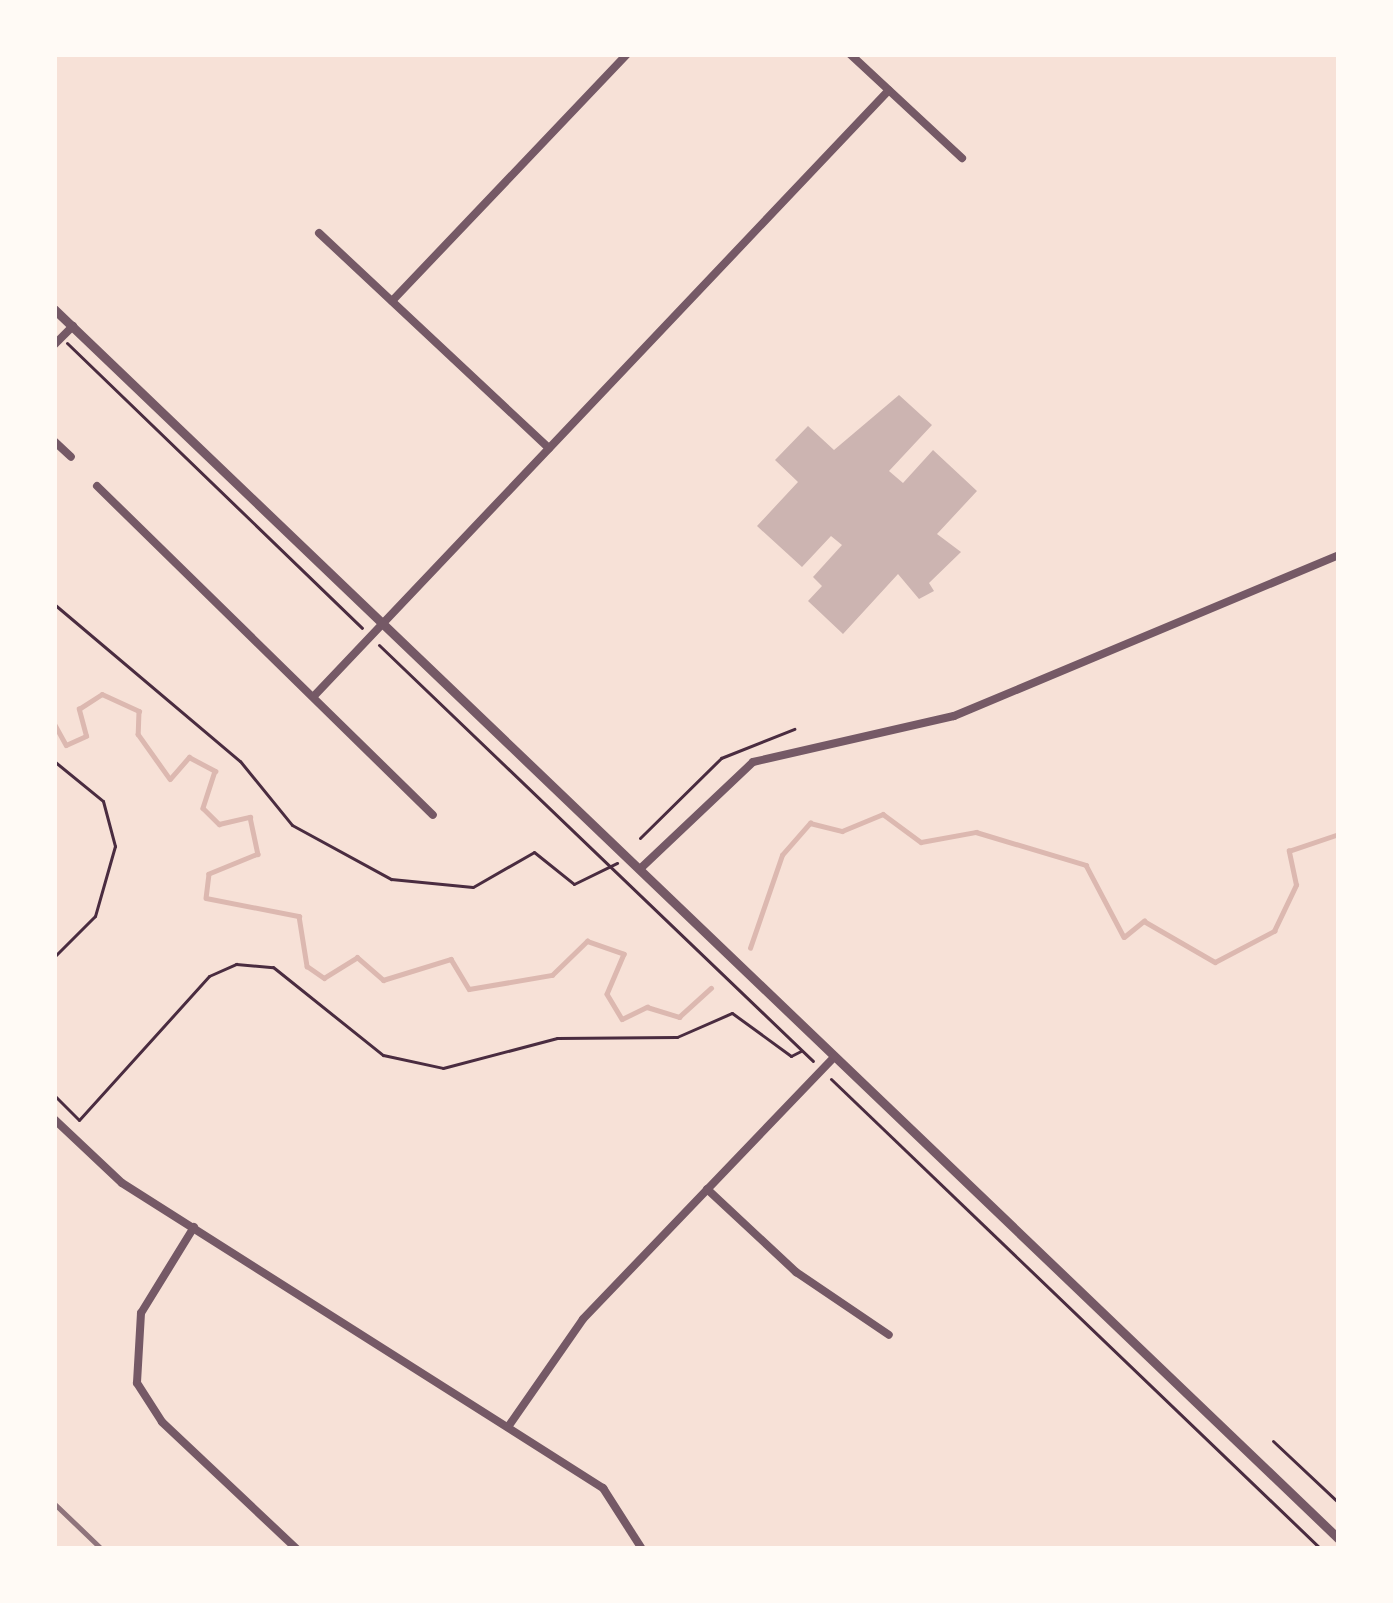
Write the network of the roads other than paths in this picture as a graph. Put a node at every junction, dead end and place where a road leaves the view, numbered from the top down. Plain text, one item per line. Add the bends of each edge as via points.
1 (627, 54) edge
2 (850, 54) edge
3 (889, 90) junction
4 (962, 158) dead end
5 (319, 233) dead end
6 (392, 301) junction
7 (54, 309) edge
8 (73, 326) junction
9 (56, 338) edge
10 (54, 441) edge
11 (549, 448) junction
12 (71, 458) dead end
13 (97, 486) dead end
14 (1339, 555) edge
15 (382, 624) junction
16 (314, 696) junction
17 (434, 815) dead end
18 (641, 868) junction
19 (834, 1057) junction
20 (54, 1119) edge
21 (707, 1189) junction
22 (194, 1227) junction
23 (889, 1335) dead end
24 (508, 1427) junction
25 (1339, 1539) edge
26 (297, 1549) edge
27 (641, 1549) edge

1 - 6 street
2 - 3 street
3 - 4 street
3 - 11 street
5 - 6 street
6 - 11 street
7 - 8 street
8 - 9 street
8 - 15 street
10 - 12 street
11 - 15 street
13 - 16 street
14 - 18 street via 954,716 753,762
15 - 16 street
15 - 18 street
16 - 17 street
18 - 19 street
19 - 21 street
19 - 25 street
20 - 22 street via 105,1171
21 - 23 street via 796,1272
21 - 24 street via 583,1319
22 - 24 street
22 - 26 street via 141,1313 137,1383 154,1414
24 - 27 street via 617,1500

